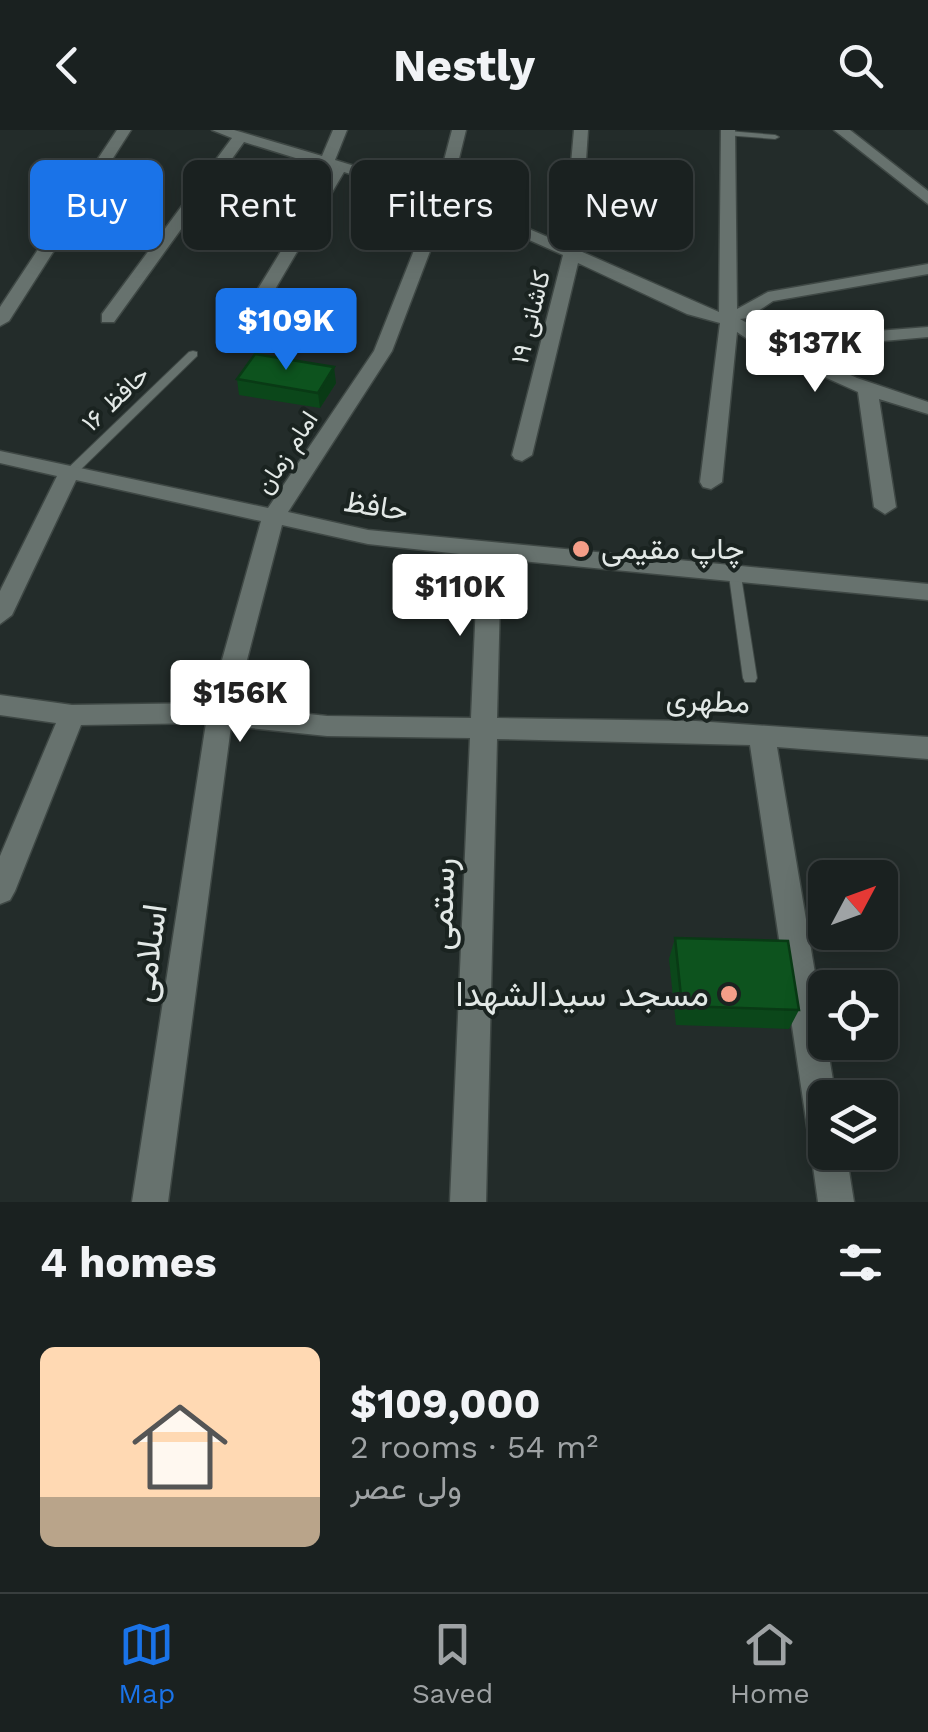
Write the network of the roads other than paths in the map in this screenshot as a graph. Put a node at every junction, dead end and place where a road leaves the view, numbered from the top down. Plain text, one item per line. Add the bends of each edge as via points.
1 (124, 130) edge
2 (220, 130) edge
3 (340, 130) edge
4 (460, 130) edge
5 (580, 130) edge
6 (841, 130) edge
7 (728, 132) edge
8 (775, 136) dead end
9 (240, 137) junction
10 (452, 160) edge
11 (332, 166) junction
12 (351, 172) edge
13 (928, 199) edge
14 (529, 231) edge
15 (422, 250) edge
16 (572, 252) junction
17 (928, 269) edge
18 (0, 282) edge
19 (26, 282) junction
20 (731, 317) junction
21 (108, 318) dead end
22 (0, 322) edge
23 (242, 330) dead end
24 (928, 332) edge
25 (769, 345) junction
26 (193, 354) dead end
27 (868, 390) junction
28 (928, 408) edge
29 (522, 455) dead end
30 (0, 458) edge
31 (68, 475) junction
32 (711, 482) dead end
33 (885, 508) dead end
34 (273, 518) junction
35 (490, 551) junction
36 (735, 576) junction
37 (928, 592) edge
38 (0, 614) edge
39 (750, 678) dead end
40 (0, 705) edge
41 (220, 714) junction
42 (72, 715) junction
43 (484, 728) junction
44 (762, 736) junction
45 (928, 748) edge
46 (0, 891) edge
47 (817, 1080) edge
48 (831, 1170) edge
49 (150, 1202) edge
50 (468, 1202) edge
51 (836, 1202) edge

1 - 19 street
2 - 9 street
3 - 11 street
4 - 10 street, امام زمان
5 - 16 street, کاشانی ۱۹
6 - 13 street
7 - 8 lane
7 - 20 street
9 - 11 street
9 - 21 street
11 - 12 street
11 - 23 street
14 - 16 street
15 - 34 street, امام زمان via 383,351
16 - 20 street via 693,310
16 - 29 street, کاشانی ۱۹
17 - 20 street via 768,297
18 - 19 street
19 - 22 street
20 - 25 street
20 - 32 street
24 - 25 street
25 - 27 street
26 - 31 lane, حافظ ۱۶
27 - 28 street
27 - 33 street
30 - 31 street, حافظ
31 - 34 street, حافظ
31 - 38 street
34 - 35 street, حافظ
34 - 41 street, امام زمان
35 - 36 street, حافظ
35 - 43 street, رستمی
36 - 37 street, حافظ
36 - 39 lane
40 - 42 street, مطهری
41 - 42 street, مطهری
41 - 43 street, مطهری via 327,726
41 - 49 street, اسلامی
42 - 46 street
43 - 44 street, مطهری
43 - 50 street, رستمی
44 - 45 street, مطهری
44 - 47 street
48 - 51 street

